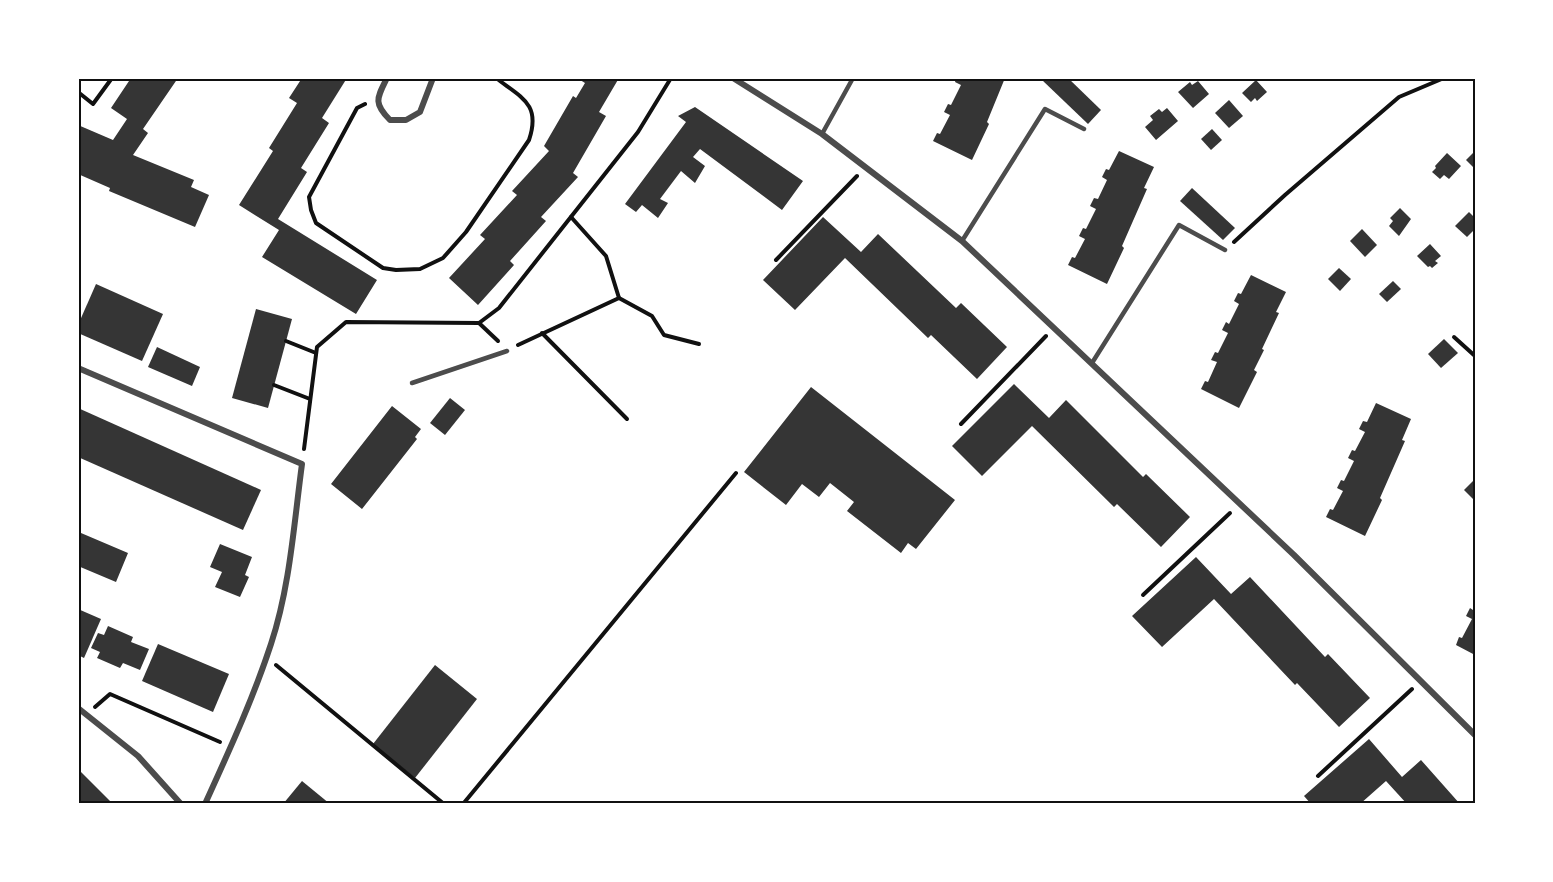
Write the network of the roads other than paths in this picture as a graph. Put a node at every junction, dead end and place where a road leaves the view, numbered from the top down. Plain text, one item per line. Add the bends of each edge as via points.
1 (387, 78) edge
2 (433, 78) edge
3 (733, 78) edge
4 (853, 78) edge
5 (1084, 129) dead end
6 (822, 134) junction
7 (962, 241) junction
8 (1226, 250) road end
9 (507, 351) road end
10 (1092, 363) junction
11 (78, 368) edge
12 (412, 383) dead end
13 (78, 708) edge
14 (1475, 735) edge
15 (181, 804) edge
16 (205, 804) edge

1 - 2 street via 377,97 380,109 390,120 406,120 420,112
3 - 6 street
4 - 6 lane
5 - 7 lane via 1045,109
6 - 7 street
7 - 10 street
8 - 10 lane via 1179,225
9 - 12 lane
10 - 14 street
11 - 16 street via 302,464 286,585 272,642
13 - 15 street via 138,756

